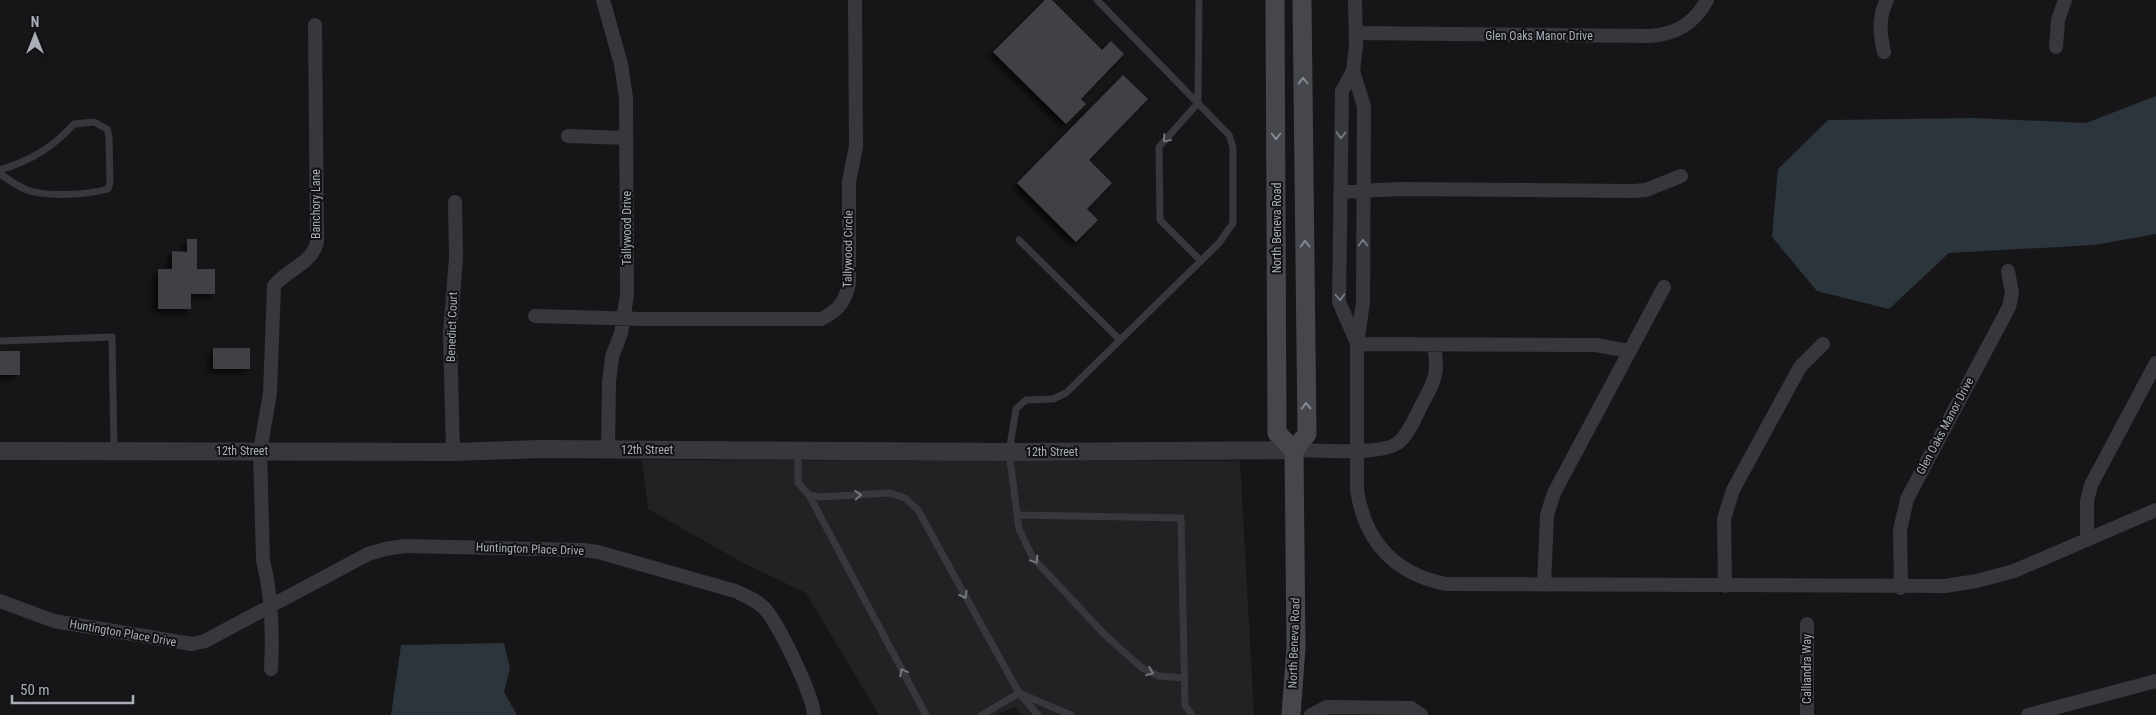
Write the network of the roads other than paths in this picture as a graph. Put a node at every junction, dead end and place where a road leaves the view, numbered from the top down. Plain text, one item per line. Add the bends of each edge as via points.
1 (603, 0) edge
2 (855, 0) edge
3 (1097, 0) edge
4 (1199, 0) edge
5 (1275, 0) edge
6 (1302, 0) edge
7 (1355, 0) edge
8 (1707, 0) edge
9 (1887, 0) edge
10 (2065, 0) edge
11 (315, 25) dead end
12 (1356, 33) junction
13 (2056, 47) dead end
14 (1884, 52) dead end
15 (1353, 71) junction
16 (1198, 103) junction
17 (568, 136) dead end
18 (626, 138) junction
19 (0, 170) edge
20 (0, 174) edge
21 (1681, 176) dead end
22 (1340, 192) junction
23 (1363, 192) junction
24 (455, 202) dead end
25 (1020, 240) dead end
26 (1201, 261) junction
27 (2008, 271) dead end
28 (1664, 287) dead end
29 (535, 316) dead end
30 (623, 319) junction
31 (1120, 340) junction
32 (0, 341) edge
33 (1357, 344) junction
34 (1823, 344) dead end
35 (1434, 345) junction
36 (1629, 351) junction
37 (2156, 363) edge
38 (0, 450) edge
39 (114, 450) junction
40 (608, 450) junction
41 (1294, 450) junction
42 (260, 451) junction
43 (1357, 451) junction
44 (453, 452) junction
45 (798, 452) junction
46 (1009, 452) junction
47 (809, 495) junction
48 (2156, 510) edge
49 (1018, 515) junction
50 (2086, 540) junction
51 (1544, 585) junction
52 (1725, 586) junction
53 (1901, 588) junction
54 (0, 601) edge
55 (271, 606) junction
56 (1807, 624) dead end
57 (271, 669) dead end
58 (1185, 678) junction
59 (2156, 681) edge
60 (1019, 693) junction
61 (814, 715) edge
62 (926, 715) edge
63 (982, 715) edge
64 (1038, 715) edge
65 (1071, 715) edge
66 (1192, 715) edge
67 (1291, 715) edge
68 (1311, 715) edge
69 (1420, 715) edge
70 (1807, 715) edge
71 (2028, 715) edge

1 - 18 street, Tallywood Drive via 621,64 626,98
2 - 30 street, Tallywood Circle via 856,147 849,181 849,284 842,305 821,319
3 - 16 lane
4 - 16 lane
5 -> 41 main road, North Beneva Road via 1277,433
41 -> 6 main road via 1307,434
7 - 12 street
8 - 12 street, Glen Oaks Manor Drive via 1694,20 1665,35
9 - 14 street via 1880,21
10 - 13 street via 2058,20
11 - 42 street, Banchory Lane via 317,242 309,258 281,276 274,286 270,393
12 - 15 street
15 -> 22 street via 1342,92
15 - 23 street via 1364,106
16 - 26 lane via 1229,135 1233,147 1233,223
16 -> 26 lane via 1159,147 1160,220
17 - 18 street
18 - 30 street, Tallywood Drive via 627,295
19 - 20 lane via 53,146 74,124 94,122 107,129 108,189 76,194 45,193 28,190
21 - 23 street via 1646,190 1632,191 1400,189
22 - 23 street
22 -> 33 street via 1339,302
33 -> 23 street via 1363,302
24 - 44 street, Benedict Court via 456,258 450,334
25 - 31 lane
26 - 31 lane
27 - 53 street, Glen Oaks Manor Drive via 2012,293 2009,307 1907,499 1900,530
28 - 36 street
29 - 30 street
30 - 40 street, Tallywood Drive via 608,382
31 - 46 lane via 1066,393 1054,399 1026,400 1016,409
32 - 39 lane via 112,337
33 - 35 street
33 - 43 street
34 - 52 street via 1800,367 1733,490 1724,519
35 - 36 street via 1596,345
35 - 43 street via 1437,363 1434,381 1407,432 1390,447
36 - 51 street via 1554,493 1548,516
37 - 50 street via 2091,485 2087,501
38 - 39 street, 12th Street
39 - 42 street, 12th Street
40 - 44 street, 12th Street
40 - 45 street, 12th Street
41 - 43 street
41 - 46 street, 12th Street
41 - 67 main road, North Beneva Road via 1296,648
42 - 44 street, 12th Street
42 - 55 street via 263,560
43 - 51 street via 1357,490 1365,521 1381,549 1394,561 1411,573 1446,584
45 - 46 street, 12th Street
45 - 47 lane via 798,483
46 - 49 lane
47 -> 60 lane via 890,494 904,498 918,510
62 -> 47 lane
48 - 50 street
49 -> 58 lane via 1020,529 1033,558 1105,634 1148,673
49 - 58 lane via 1181,518
50 - 53 street via 2014,571 1977,581
51 - 52 street
52 - 53 street
54 - 55 street, Huntington Place Drive via 54,621 192,644 204,642
55 - 57 street
55 - 61 street, Huntington Place Drive via 368,554 385,549 405,546 558,548 598,552 752,598 773,620 810,694
56 - 70 street, Calliandra Way
58 - 66 lane via 1185,704
59 - 71 street
60 - 63 lane
60 - 64 lane
60 - 65 lane
68 - 69 street via 1327,707 1336,707 1411,708

